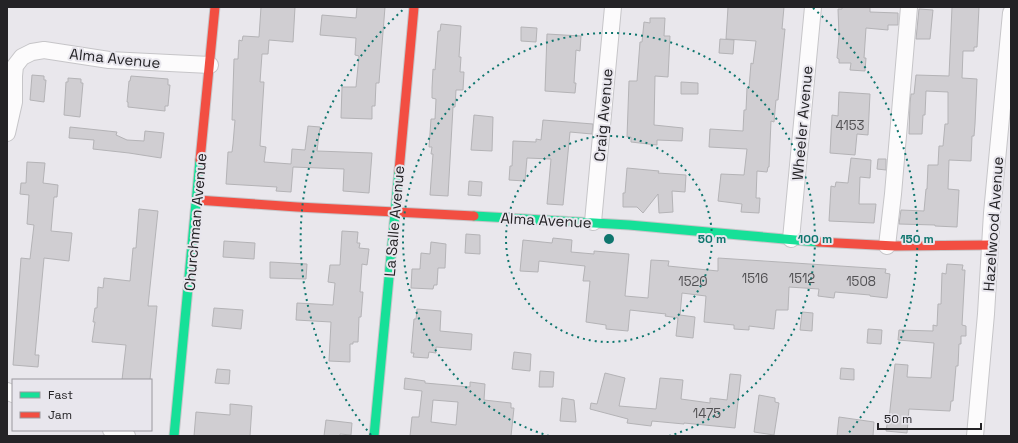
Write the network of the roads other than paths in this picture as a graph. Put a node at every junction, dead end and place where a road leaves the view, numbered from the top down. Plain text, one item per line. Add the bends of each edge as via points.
1 (215, 7) edge
2 (414, 7) edge
3 (613, 7) edge
4 (813, 7) edge
5 (909, 7) edge
6 (1011, 13) edge
7 (210, 66) junction
8 (7, 133) edge
9 (197, 200) junction
10 (395, 212) junction
11 (593, 222) junction
12 (791, 239) junction
13 (991, 245) junction
14 (887, 246) junction
15 (114, 431) edge
16 (127, 436) edge
17 (174, 436) edge
18 (374, 436) edge
19 (975, 436) edge

1 - 7 street, Churchman Avenue
2 - 10 street, La Salle Avenue
3 - 11 street, Craig Avenue
4 - 12 street, Wheeler Avenue
5 - 14 street
6 - 13 street, Hazelwood Avenue
7 - 8 street, Alma Avenue via 109,60 44,50 32,52 22,57 15,66 14,102
7 - 9 street, Churchman Avenue
9 - 10 street, Alma Avenue via 293,208
9 - 17 street, Churchman Avenue
10 - 11 street, Alma Avenue
10 - 18 street, La Salle Avenue
11 - 12 street, Alma Avenue
12 - 14 street, Alma Avenue
13 - 14 street, Alma Avenue
13 - 19 street, Hazelwood Avenue
15 - 16 street

